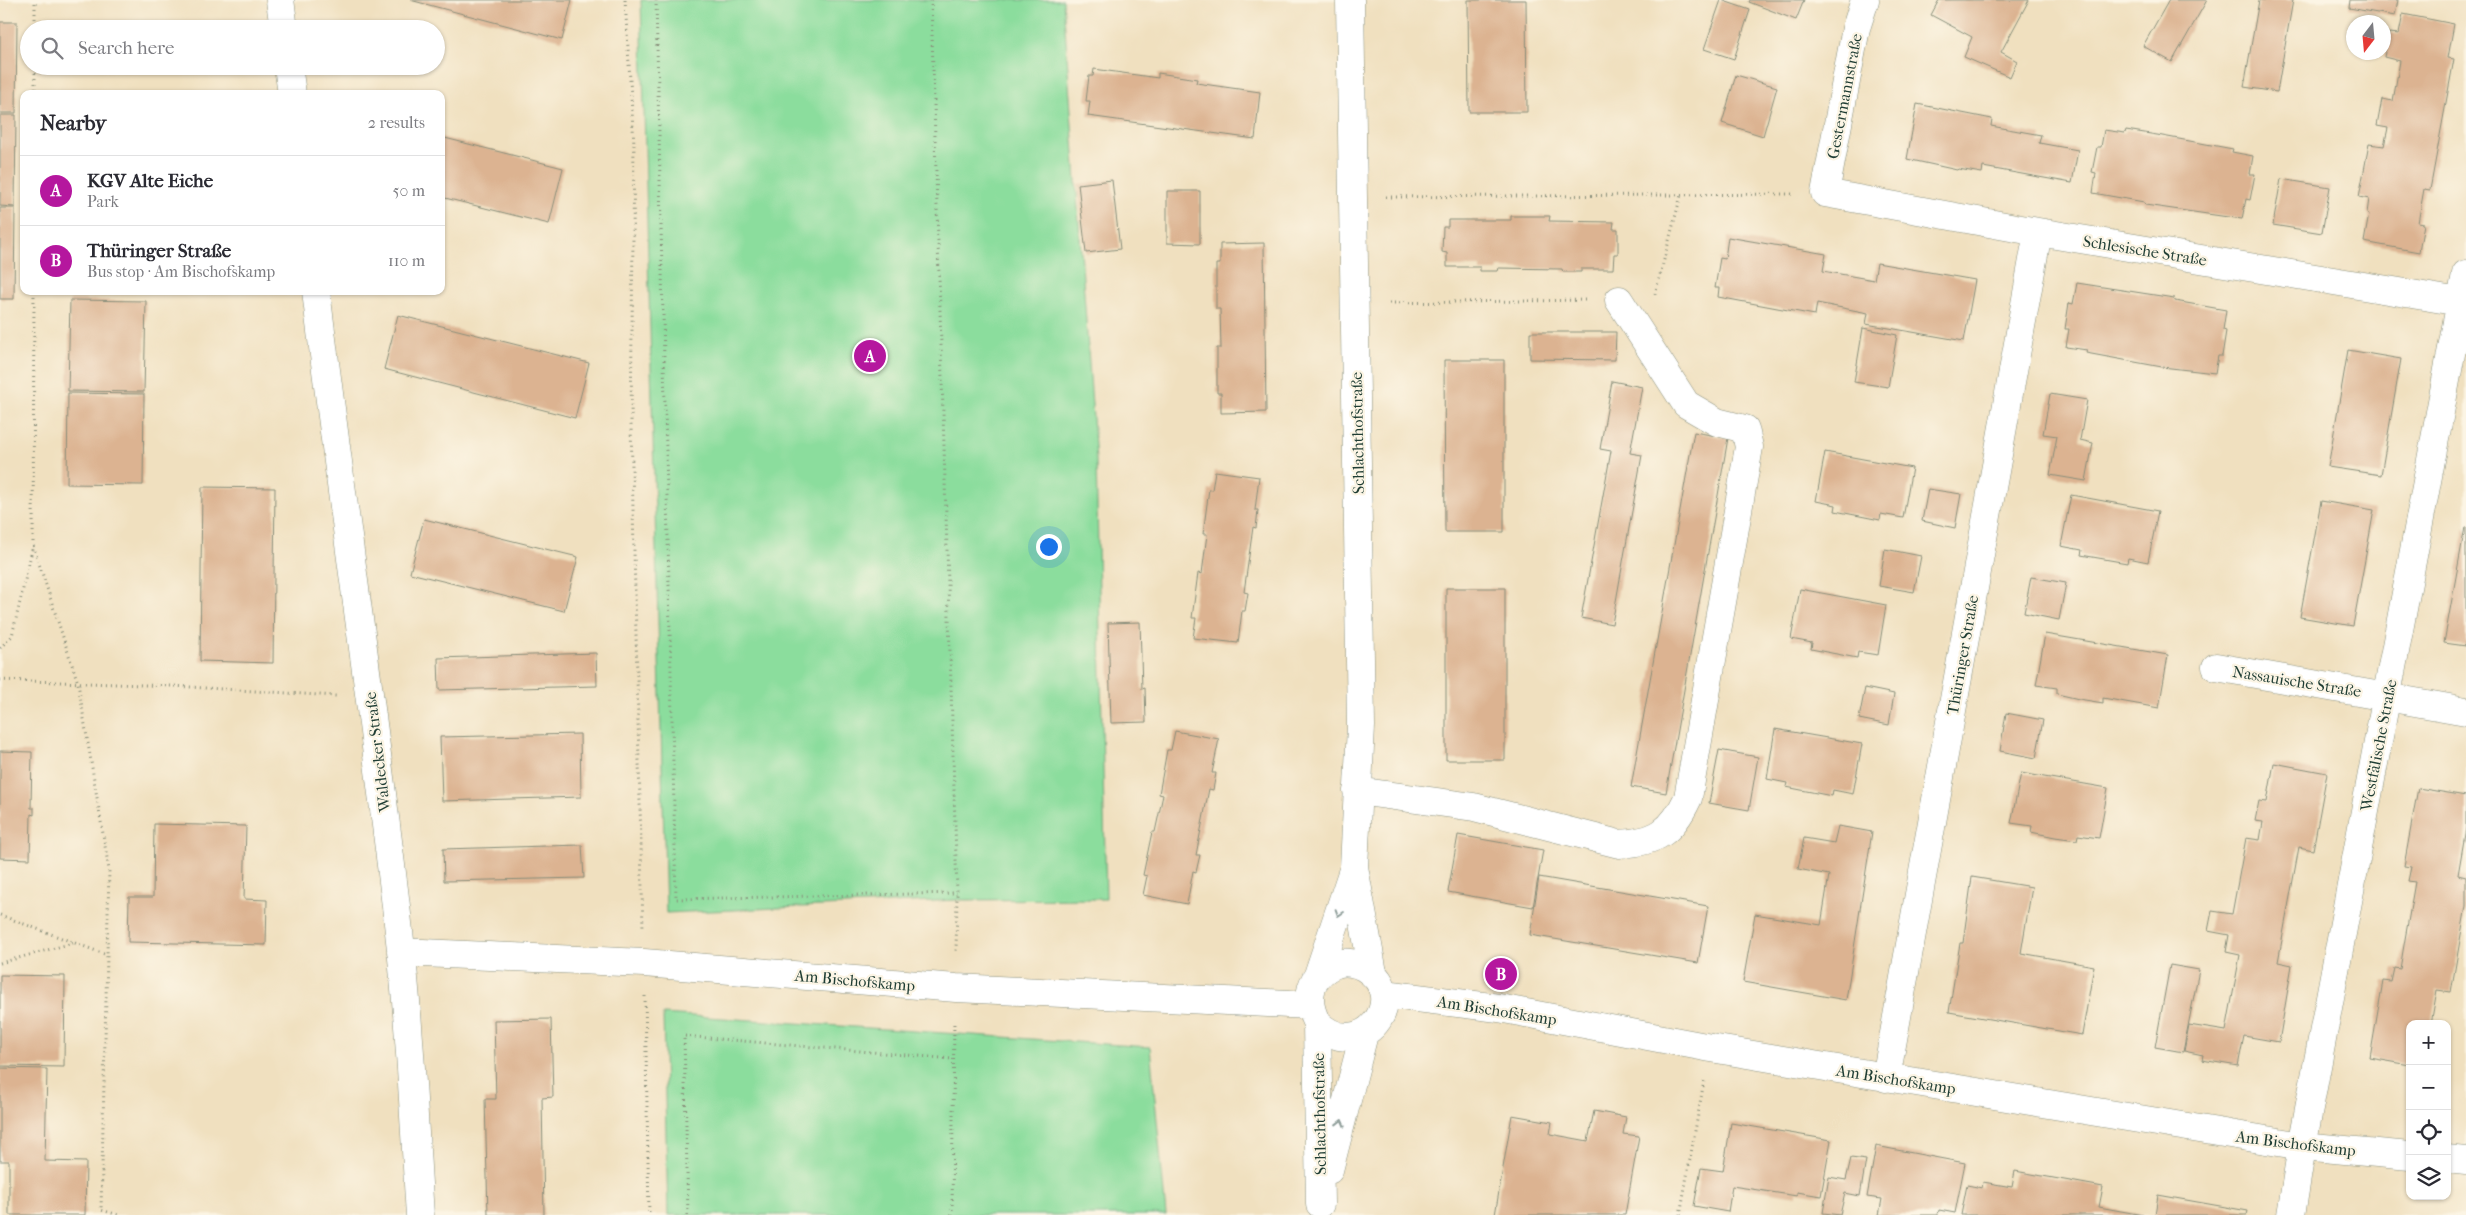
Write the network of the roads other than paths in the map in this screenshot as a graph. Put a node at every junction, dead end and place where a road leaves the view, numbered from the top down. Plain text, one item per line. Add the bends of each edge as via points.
1 (280, 0) edge
2 (1350, 0) edge
3 (1865, 0) edge
4 (283, 20) edge
5 (289, 75) edge
6 (291, 90) edge
7 (1826, 193) joint
8 (2038, 232) junction
9 (2466, 274) edge
10 (316, 295) edge
11 (1619, 300) road end
12 (2464, 302) edge
13 (2216, 667) dead end
14 (2387, 696) junction
15 (2466, 710) edge
16 (1357, 791) junction
17 (1354, 866) junction
18 (401, 952) junction
19 (1318, 975) junction
20 (1378, 983) junction
21 (1313, 1014) junction
22 (1364, 1034) junction
23 (1886, 1078) junction
24 (2302, 1146) junction
25 (2406, 1156) edge
26 (2451, 1159) edge
27 (2466, 1161) edge
28 (1319, 1210) edge
29 (420, 1215) edge
30 (2291, 1215) edge

1 - 4 street
2 - 16 street, Schlachthofstraße via 1361,726
3 - 7 street, Gestermannstraße via 1856,28
5 - 6 street
7 - 8 street, Schlesische Straße
8 - 12 street, Schlesische Straße
8 - 23 street, Thüringer Straße
9 - 12 street, Westfälische Straße
10 - 18 street, Waldecker Straße via 371,699
11 - 16 street via 1686,404 1716,422 1745,429 1749,447 1688,798 1678,820 1640,843 1619,844 1474,807
12 - 14 street, Westfälische Straße
13 - 14 street, Nassauische Straße
14 - 15 street, Nassauische Straße
14 - 24 street, Westfälische Straße
16 - 17 street, Schlachthofstraße
17 -> 19 street, Schlachthofstraße
17 - 20 street, Schlachthofstraße
18 - 21 street, Am Bischofskamp via 644,963
18 - 29 street, Waldecker Straße
19 - 20 street via 1339,963 1357,964
19 - 21 street via 1312,986
20 - 22 street via 1384,1006 1373,1027
20 - 23 street, Am Bischofskamp via 1711,1048
21 - 22 street via 1326,1032 1338,1037
21 - 28 street, Schlachthofstraße
28 -> 22 street, Schlachthofstraße
23 - 24 street, Am Bischofskamp
24 - 25 street, Am Bischofskamp
24 - 30 street, Westfälische Straße
26 - 27 street

